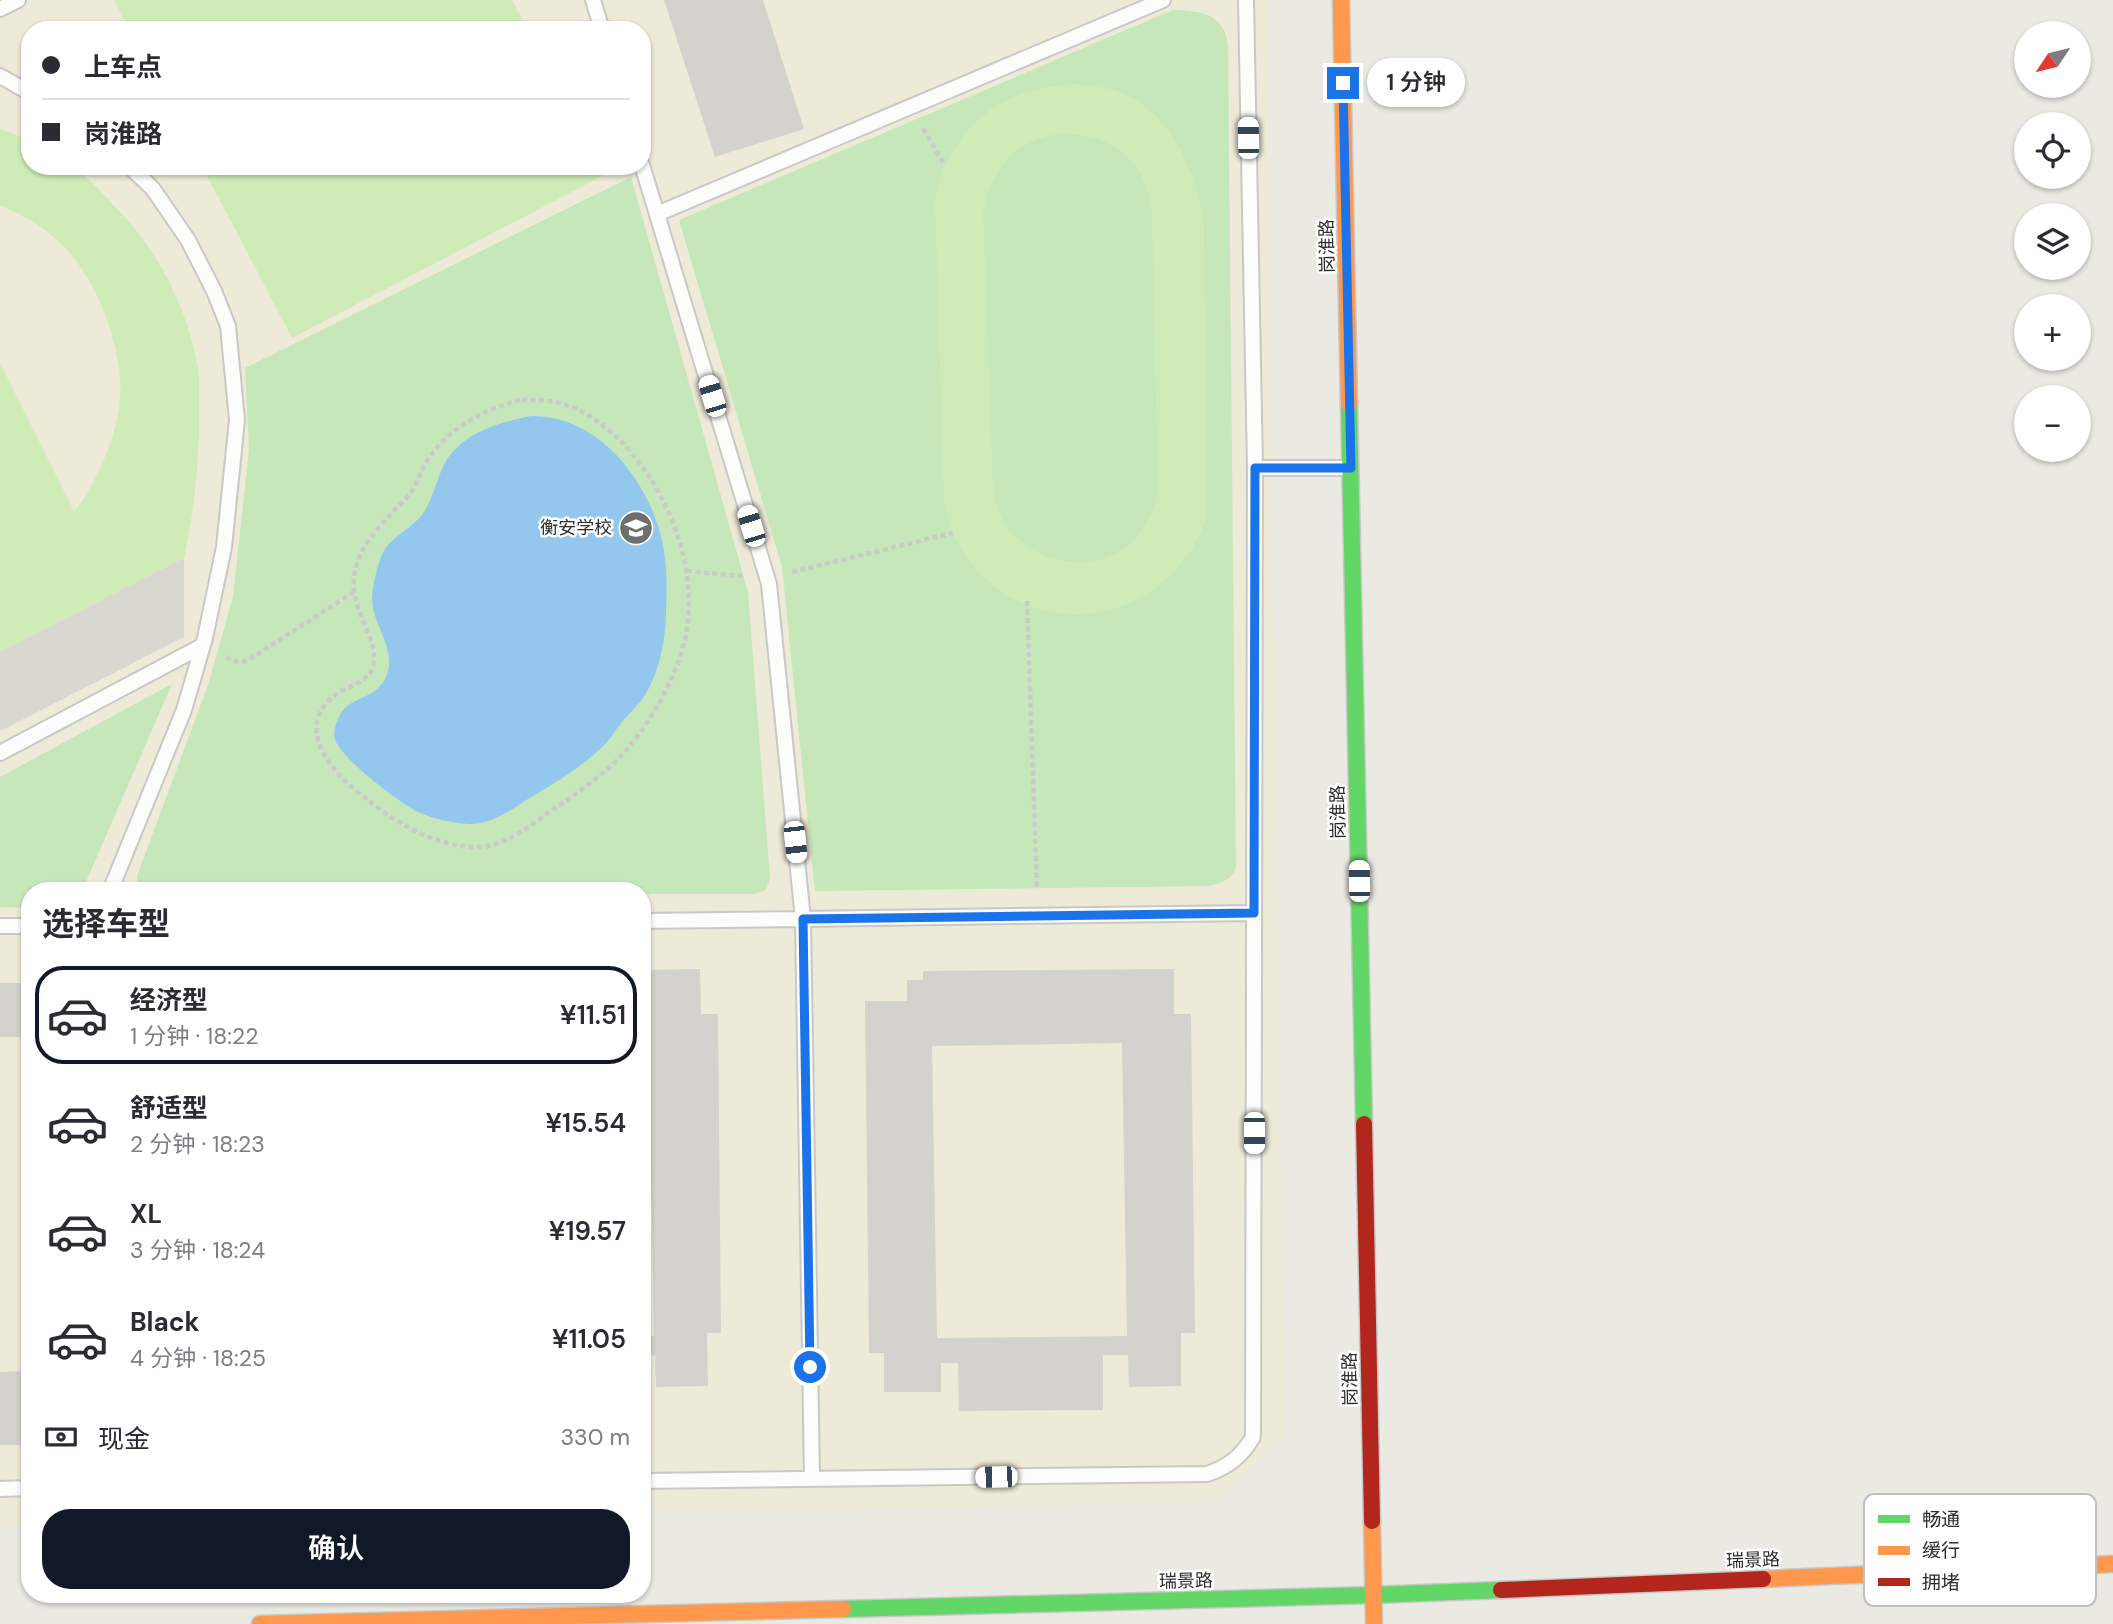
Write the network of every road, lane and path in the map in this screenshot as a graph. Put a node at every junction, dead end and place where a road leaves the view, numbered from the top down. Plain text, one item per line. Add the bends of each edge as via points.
1 (18, 0) edge
2 (593, 0) edge
3 (1163, 0) edge
4 (1246, 0) edge
5 (1341, 0) edge
6 (0, 9) edge
7 (599, 21) edge
8 (0, 76) edge
9 (21, 88) edge
10 (910, 107) junction
11 (945, 165) dead end
12 (138, 175) edge
13 (645, 175) edge
14 (657, 214) junction
15 (1255, 468) junction
16 (1351, 468) junction
17 (953, 533) dead end
18 (687, 571) junction
19 (767, 578) junction
20 (354, 592) junction
21 (1027, 601) dead end
22 (202, 646) junction
23 (0, 753) edge
24 (114, 882) edge
25 (1254, 913) junction
26 (1038, 916) junction
27 (803, 919) junction
28 (651, 921) edge
29 (0, 926) edge
30 (21, 926) edge
31 (812, 1479) junction
32 (651, 1481) edge
33 (21, 1488) edge
34 (0, 1489) edge
35 (1864, 1574) edge
36 (1373, 1595) junction
37 (260, 1624) edge
38 (1374, 1624) edge

1 - 6 lane
2 - 7 lane
3 - 10 lane
4 - 15 lane
5 - 16 street, 岗淮路
8 - 9 lane
10 - 11 path
10 - 14 lane
12 - 22 lane via 188,240 228,326 237,420 224,547
13 - 14 lane
14 - 19 lane
15 - 16 lane
15 - 25 lane
16 - 36 street, 岗淮路
17 - 19 path
18 - 19 path
18 - 20 path via 661,495 633,454 593,418 574,408 522,400 467,421 437,447 412,491 372,534 357,566
18 - 20 path via 688,622 678,667 630,746 525,830 480,847 446,842 406,825 349,787 320,747 316,734 320,713 338,693 365,678 373,665
19 - 27 lane
20 - 22 path via 247,661 236,662
21 - 26 path
22 - 23 lane
22 - 24 lane via 184,710
25 - 26 lane
25 - 31 lane via 1253,1437 1245,1451 1208,1474
26 - 27 lane
27 - 28 lane
27 - 31 lane
29 - 30 lane
31 - 32 lane
33 - 34 lane
35 - 36 street, 瑞景路
36 - 37 street, 瑞景路
36 - 38 street, 岗淮路

